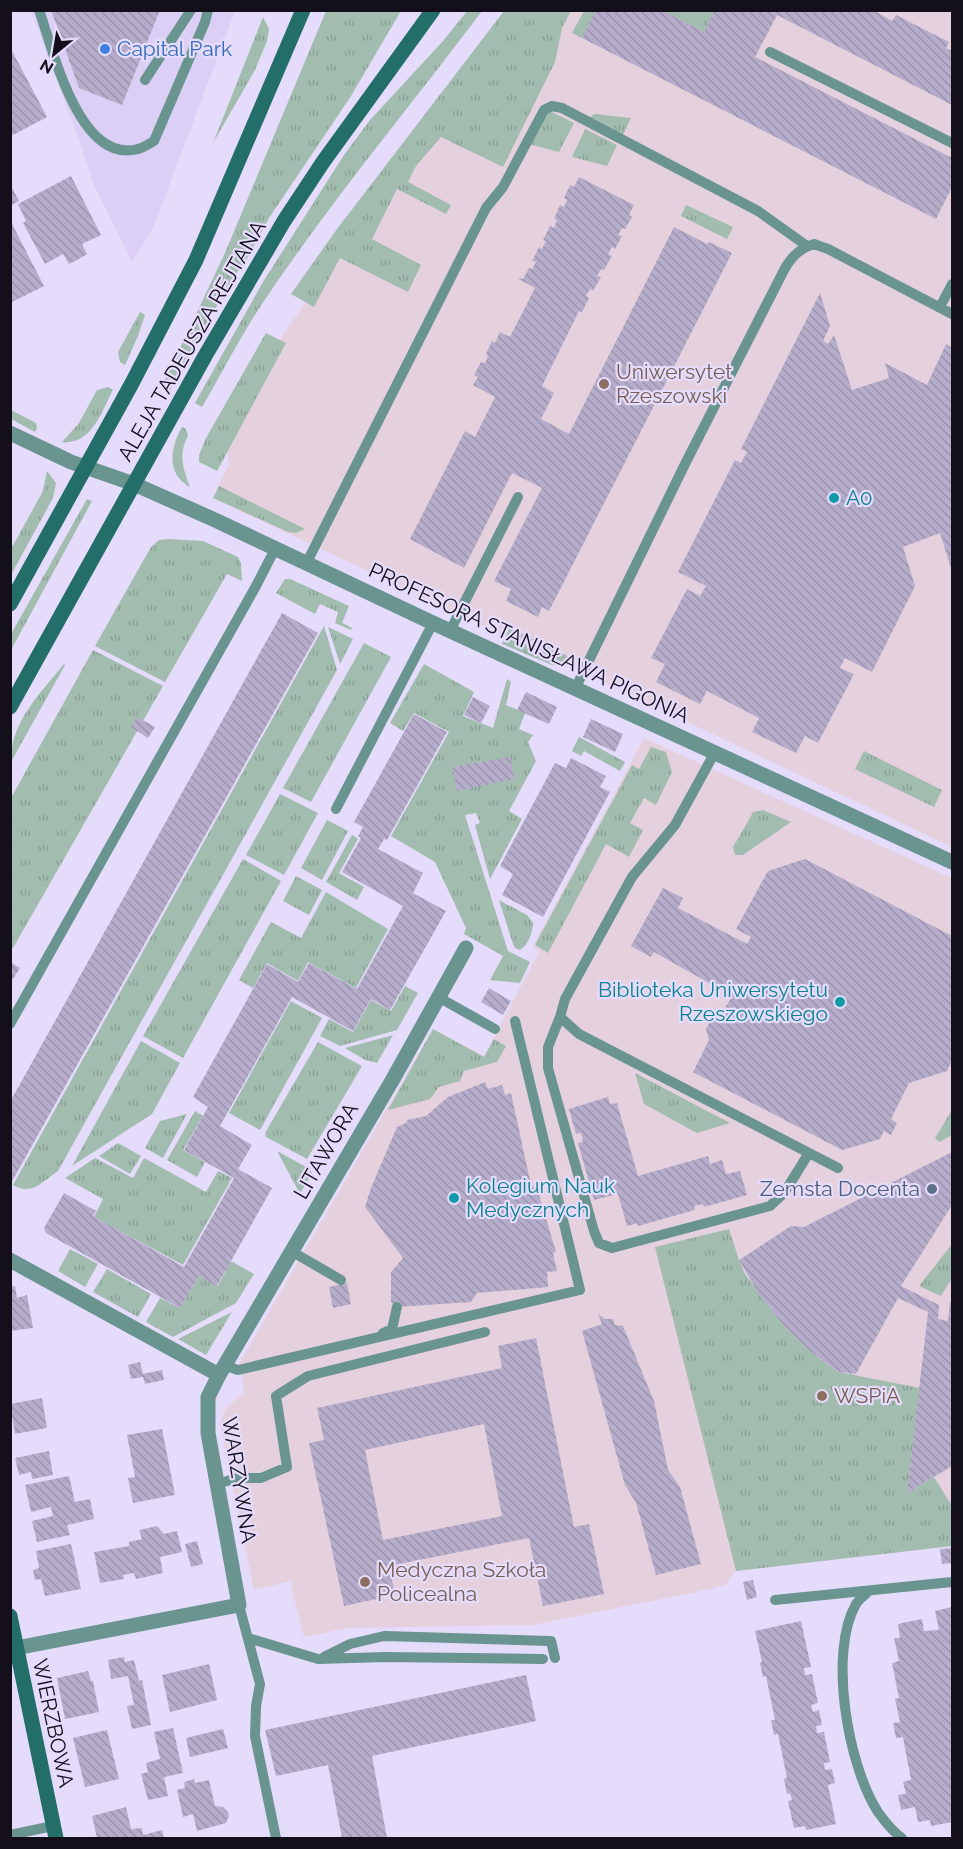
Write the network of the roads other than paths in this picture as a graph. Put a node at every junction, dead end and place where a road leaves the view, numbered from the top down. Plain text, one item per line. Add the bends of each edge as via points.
1 (39, 10) edge
2 (191, 10) edge
3 (208, 10) edge
4 (433, 10) edge
5 (300, 11) edge
6 (770, 52) dead end
7 (146, 80) dead end
8 (952, 144) edge
9 (807, 246) junction
10 (952, 284) edge
11 (940, 307) junction
12 (952, 314) edge
13 (10, 433) edge
14 (86, 468) junction
15 (134, 484) junction
16 (518, 497) dead end
17 (275, 549) junction
18 (306, 564) junction
19 (10, 603) edge
20 (433, 623) junction
21 (450, 631) junction
22 (575, 688) junction
23 (10, 707) edge
24 (715, 752) junction
25 (336, 809) dead end
26 (952, 862) edge
27 (466, 948) dead end
28 (438, 997) junction
29 (560, 1017) junction
30 (515, 1021) dead end
31 (10, 1024) edge
32 (495, 1029) dead end
33 (809, 1153) junction
34 (838, 1168) dead end
35 (291, 1251) junction
36 (10, 1260) edge
37 (341, 1280) dead end
38 (397, 1307) dead end
39 (485, 1332) dead end
40 (372, 1338) junction
41 (222, 1370) junction
42 (217, 1484) junction
43 (952, 1582) edge
44 (870, 1591) junction
45 (775, 1600) dead end
46 (239, 1605) junction
47 (10, 1616) edge
48 (248, 1638) junction
49 (16, 1648) junction
50 (555, 1658) dead end
51 (318, 1659) junction
52 (543, 1659) dead end
53 (54, 1832) edge
54 (10, 1836) edge
55 (276, 1839) edge
56 (902, 1839) edge

1 - 3 lane via 72,105 106,145 122,150 138,149 154,141
2 - 7 lane
4 - 15 main road, ALEJA TADEUSZA REJTANA via 284,221
5 - 14 main road, ALEJA TADEUSZA REJTANA via 195,261
6 - 8 lane
9 - 11 lane via 828,249
9 - 18 lane via 758,211 562,108 548,107 503,188 486,208
9 - 22 lane via 786,266
10 - 11 lane
11 - 12 lane
13 - 14 street, PROFESORA STANISŁAWA PIGONIA
14 - 15 street, PROFESORA STANISŁAWA PIGONIA
14 - 19 main road, ALEJA TADEUSZA REJTANA
15 - 17 street, PROFESORA STANISŁAWA PIGONIA
15 - 23 main road, ALEJA TADEUSZA REJTANA
16 - 21 lane
17 - 18 street, PROFESORA STANISŁAWA PIGONIA
17 - 31 lane
18 - 20 street, PROFESORA STANISŁAWA PIGONIA
20 - 21 street, PROFESORA STANISŁAWA PIGONIA
20 - 25 lane
21 - 22 street, PROFESORA STANISŁAWA PIGONIA
22 - 24 street, PROFESORA STANISŁAWA PIGONIA
24 - 26 street, PROFESORA STANISŁAWA PIGONIA
24 - 29 lane via 675,825 632,877 565,999
27 - 28 street, LITAWORA
28 - 32 lane
28 - 35 street, LITAWORA
29 - 33 lane via 579,1034
29 - 33 lane via 548,1047 548,1068 599,1242 612,1248 770,1206
30 - 40 lane via 580,1290
33 - 34 lane
35 - 37 lane
35 - 41 street, LITAWORA
36 - 41 street
38 - 40 lane via 392,1329
39 - 42 lane via 308,1376 276,1396 287,1467 261,1478 237,1478
40 - 41 lane via 238,1370
41 - 42 street, WARZYWNA via 208,1397 207,1414
42 - 46 street, WARZYWNA
43 - 44 lane
44 - 45 lane
44 - 56 lane via 857,1602 850,1621 842,1689 863,1782 876,1810
46 - 48 lane
46 - 49 street
47 - 49 main road, WIERZBOWA
48 - 51 lane
48 - 55 lane via 260,1684 256,1706 257,1751
49 - 53 main road, WIERZBOWA
50 - 51 lane via 551,1641 384,1636 350,1644
51 - 52 lane
53 - 54 lane

